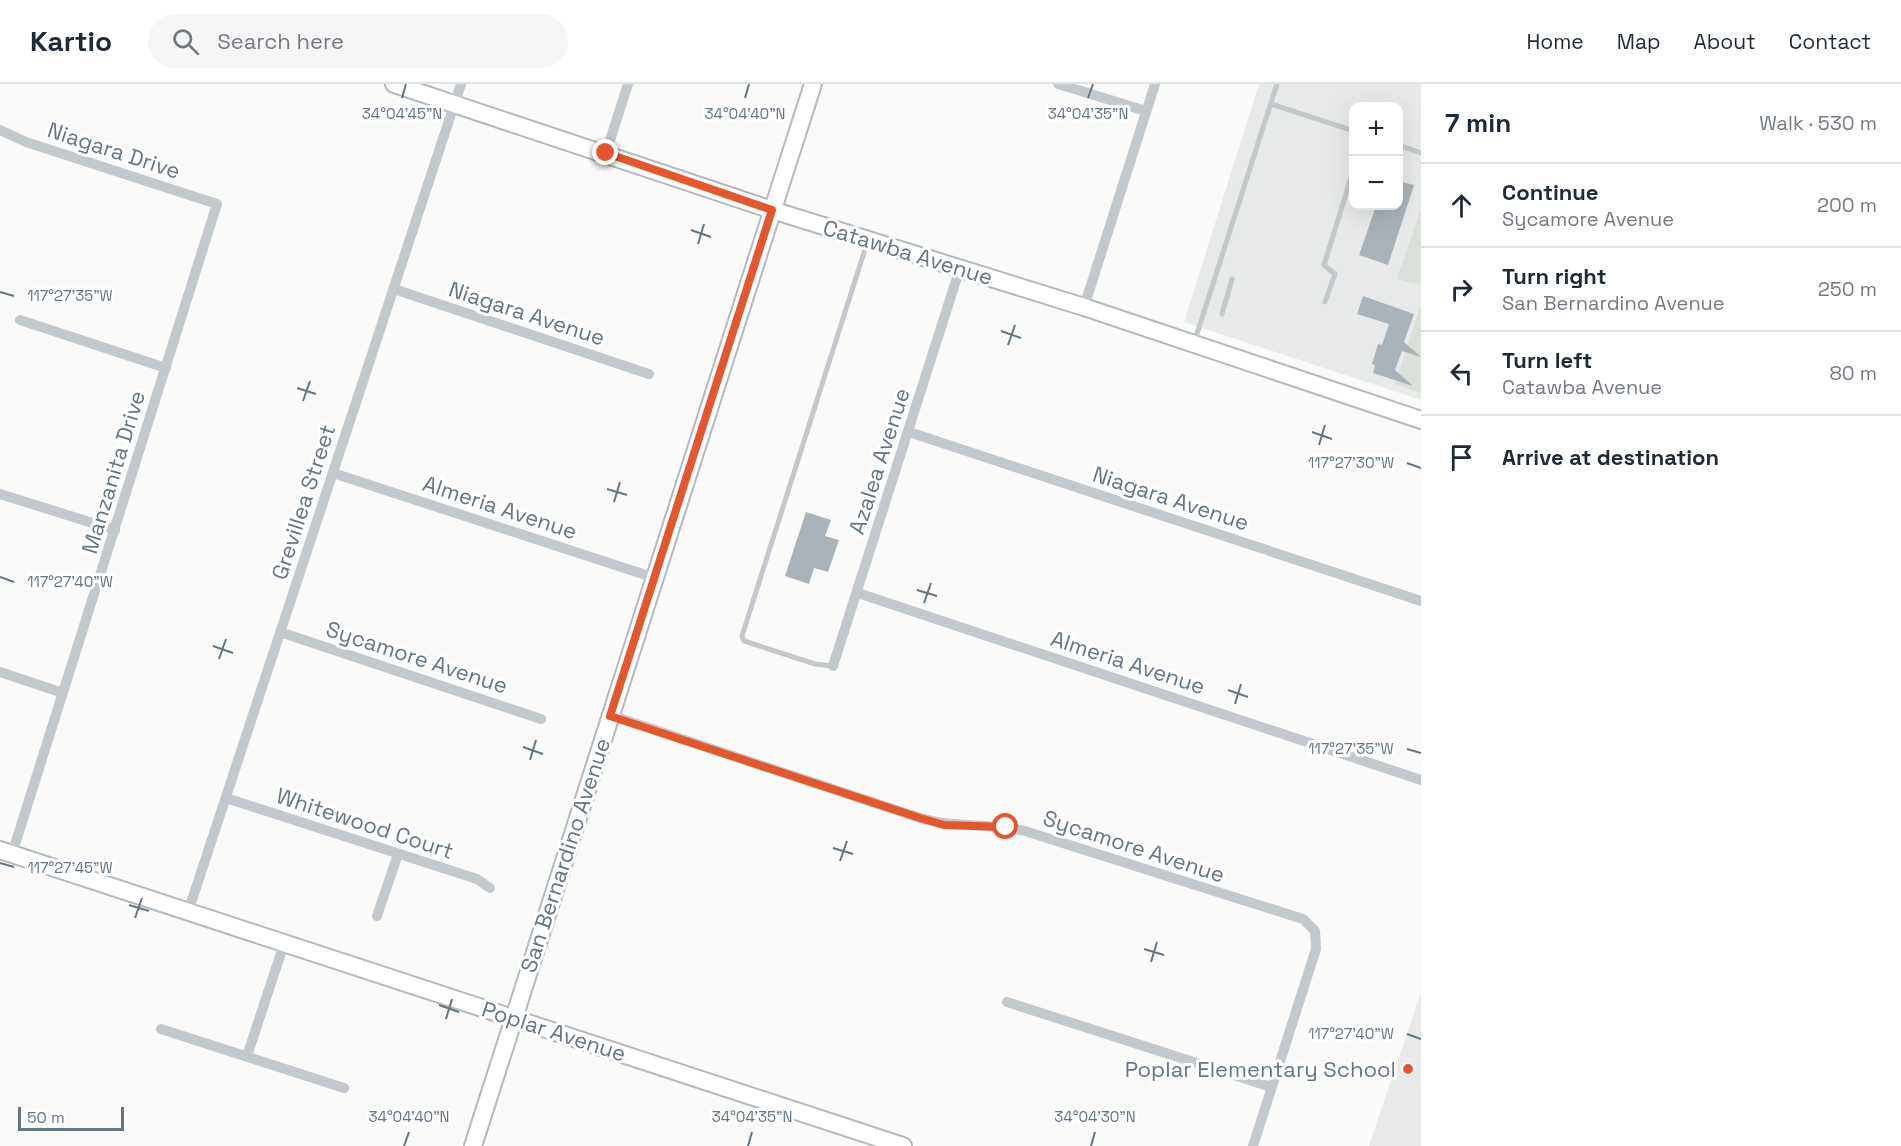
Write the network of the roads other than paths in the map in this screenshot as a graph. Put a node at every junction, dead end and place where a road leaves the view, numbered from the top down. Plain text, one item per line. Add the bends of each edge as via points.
1 (394, 84) edge
2 (461, 84) edge
3 (628, 84) edge
4 (813, 84) edge
5 (1058, 84) edge
6 (1155, 84) edge
7 (1277, 84) edge
8 (455, 104) junction
9 (1271, 104) junction
10 (1146, 111) junction
11 (0, 130) edge
12 (1349, 130) edge
13 (1403, 148) edge
14 (606, 153) junction
15 (1421, 153) edge
16 (1349, 181) edge
17 (217, 204) joint
18 (772, 210) junction
19 (868, 239) junction
20 (960, 268) junction
21 (1232, 279) dead end
22 (394, 289) junction
23 (1325, 302) dead end
24 (1084, 307) junction
25 (1222, 314) dead end
26 (20, 320) dead end
27 (1194, 344) junction
28 (166, 368) junction
29 (649, 374) dead end
30 (1421, 420) edge
31 (909, 432) junction
32 (333, 473) junction
33 (0, 494) edge
34 (115, 530) junction
35 (655, 578) junction
36 (858, 593) junction
37 (1421, 601) edge
38 (280, 632) junction
39 (833, 666) joint
40 (0, 672) edge
41 (63, 693) junction
42 (610, 716) junction
43 (542, 719) dead end
44 (1421, 780) edge
45 (226, 798) junction
46 (6, 852) edge
47 (398, 854) junction
48 (490, 888) dead end
49 (188, 912) junction
50 (377, 916) dead end
51 (284, 944) junction
52 (1007, 1002) dead end
53 (513, 1018) junction
54 (161, 1029) dead end
55 (247, 1056) junction
56 (1271, 1087) junction
57 (344, 1088) dead end
58 (473, 1146) edge
59 (903, 1146) edge
60 (1252, 1146) edge

1 - 8 street, Catawba Avenue
2 - 8 street, Grevillea Street
3 - 14 street
4 - 18 street, San Bernardino Avenue
5 - 10 street
6 - 10 street
7 - 9 lane
8 - 14 street, Catawba Avenue
8 - 22 street, Grevillea Street
9 - 12 lane
9 - 27 lane
10 - 24 street
11 - 17 street, Niagara Drive
13 - 15 lane
14 - 18 street, Catawba Avenue
16 - 23 lane via 1324,265 1335,274
17 - 28 street, Manzanita Drive
18 - 19 street, Catawba Avenue
18 - 35 street, San Bernardino Avenue
19 - 20 street, Catawba Avenue
19 - 39 lane via 742,636 744,641
20 - 24 street, Catawba Avenue
20 - 31 street, Azalea Avenue
21 - 25 lane
22 - 29 street, Niagara Avenue
22 - 32 street, Grevillea Street
24 - 27 street, Catawba Avenue
26 - 28 street
27 - 30 street, Catawba Avenue
28 - 34 street, Manzanita Drive
31 - 36 street, Azalea Avenue
31 - 37 street, Niagara Avenue
32 - 35 street, Almeria Avenue
32 - 38 street, Grevillea Street
33 - 34 street
34 - 41 street, Manzanita Drive
35 - 42 street, San Bernardino Avenue
36 - 39 street, Azalea Avenue
36 - 44 street, Almeria Avenue
38 - 43 street, Sycamore Avenue
38 - 45 street, Grevillea Street
40 - 41 street
41 - 46 street, Manzanita Drive
42 - 53 street, San Bernardino Avenue
42 - 56 street, Sycamore Avenue via 920,818 944,825 1025,831 1303,919 1315,931 1316,949
45 - 47 street, Whitewood Court
45 - 49 street, Grevillea Street
46 - 49 street, Poplar Avenue
47 - 48 street, Whitewood Court via 477,879
47 - 50 street
49 - 51 street, Poplar Avenue
51 - 53 street, Poplar Avenue
51 - 55 street
52 - 56 street
53 - 58 street, San Bernardino Avenue
53 - 59 street, Poplar Avenue
54 - 55 street
55 - 57 street
56 - 60 street

